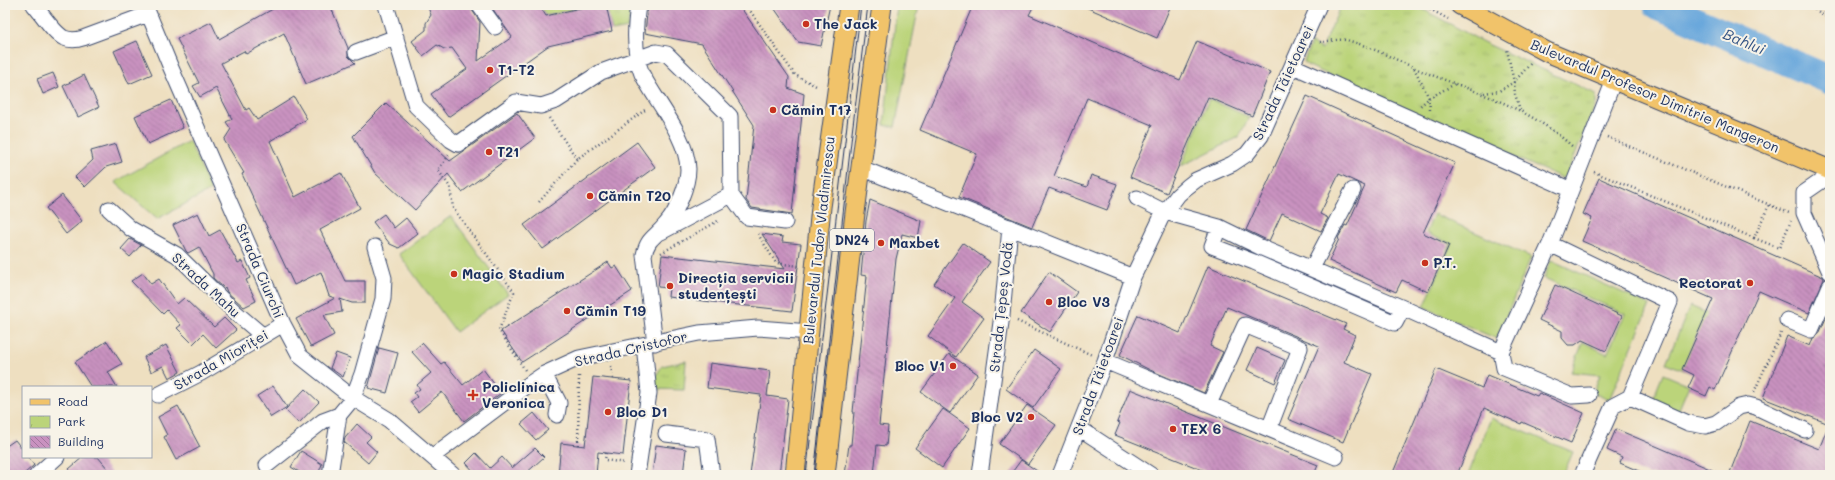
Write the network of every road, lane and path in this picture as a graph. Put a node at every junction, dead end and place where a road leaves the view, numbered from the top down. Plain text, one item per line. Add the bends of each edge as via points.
1 (34, 5) edge
2 (386, 5) edge
3 (479, 5) edge
4 (638, 5) edge
5 (746, 5) edge
6 (849, 5) edge
7 (882, 5) edge
8 (1319, 5) edge
9 (1460, 5) edge
10 (1808, 5) edge
11 (147, 10) edge
12 (1830, 19) edge
13 (495, 27) dead end
14 (396, 37) junction
15 (1303, 42) junction
16 (1507, 50) dead end
17 (356, 52) dead end
18 (638, 58) junction
19 (1532, 62) dead end
20 (1293, 66) junction
21 (1414, 68) junction
22 (1614, 80) junction
23 (1514, 82) junction
24 (1455, 84) junction
25 (818, 87) dead end
26 (1483, 93) junction
27 (1429, 98) junction
28 (659, 100) junction
29 (541, 106) junction
30 (1520, 110) junction
31 (1407, 118) junction
32 (1433, 129) junction
33 (1594, 132) junction
34 (458, 144) junction
35 (577, 159) junction
36 (1582, 162) junction
37 (861, 168) junction
38 (1830, 170) edge
39 (1830, 175) edge
40 (1353, 190) dead end
41 (1571, 190) junction
42 (731, 195) junction
43 (1137, 198) dead end
44 (539, 202) dead end
45 (1769, 205) junction
46 (109, 209) dead end
47 (1165, 212) junction
48 (747, 217) junction
49 (785, 222) dead end
50 (1010, 227) junction
51 (1219, 227) junction
52 (654, 236) junction
53 (1754, 238) junction
54 (1550, 244) junction
55 (375, 247) dead end
56 (804, 267) dead end
57 (1312, 268) junction
58 (1830, 272) edge
59 (646, 274) junction
60 (1134, 277) junction
61 (1830, 286) edge
62 (1403, 308) junction
63 (1002, 315) junction
64 (1787, 320) joint
65 (283, 324) junction
66 (810, 332) junction
67 (262, 335) junction
68 (649, 344) junction
69 (1501, 352) junction
70 (579, 358) junction
71 (1105, 361) junction
72 (538, 378) junction
73 (158, 395) dead end
74 (1590, 395) dead end
75 (1630, 397) junction
76 (353, 398) junction
77 (1209, 404) junction
78 (1748, 405) junction
79 (339, 415) junction
80 (557, 415) dead end
81 (1079, 428) junction
82 (1269, 429) junction
83 (1805, 430) dead end
84 (666, 434) dead end
85 (578, 445) dead end
86 (606, 453) dead end
87 (433, 456) junction
88 (1336, 457) dead end
89 (56, 458) edge
90 (267, 465) dead end
91 (638, 470) edge
92 (37, 475) edge
93 (330, 475) edge
94 (453, 475) edge
95 (712, 475) edge
96 (795, 475) edge
97 (825, 475) edge
98 (980, 475) edge
99 (1060, 475) edge
100 (1151, 475) edge
101 (1582, 475) edge

1 - 11 street via 64,38 72,40 83,38
2 - 14 street
3 - 13 street
4 - 18 street via 634,28
5 - 25 path via 795,75
6 - 66 main road, Bulevardul Tudor Vladimirescu / DN24 via 821,207
7 - 37 main road, DN24
8 - 15 street, Strada Tăietoarei
9 - 22 main road, Bulevardul Profesor Dimitrie Mangeron via 1547,52
10 - 12 path
11 - 65 street, Strada Ciurchi
14 - 17 street
14 - 34 street via 416,106
15 - 20 street, Strada Tăietoarei
15 - 21 path via 1349,40
16 - 23 path
18 - 28 street via 642,73
18 - 29 street via 601,72 556,101
18 - 42 street via 656,52 667,54 730,116
19 - 23 path
20 - 31 street
20 - 47 street, Strada Tăietoarei via 1256,144 1232,164 1196,180
21 - 24 path
21 - 27 path
22 - 33 street
22 - 38 main road, Bulevardul Profesor Dimitrie Mangeron
23 - 26 path via 1499,91
23 - 30 path
24 - 26 path
24 - 27 path
26 - 30 path
27 - 31 path
27 - 32 path
28 - 35 path
28 - 52 street via 681,140 688,168 680,200 667,224
29 - 34 street via 516,102
29 - 35 path
30 - 36 path via 1561,137
31 - 32 street
32 - 41 street
33 - 36 street
33 - 45 path
34 - 72 path via 438,170 450,187 453,208 514,292 499,330
35 - 44 path
36 - 41 street
36 - 53 path
37 - 50 street, Strada Țepeș Vodă
37 - 97 main road, DN24
39 - 58 street via 1804,193 1804,213
40 - 57 street
41 - 54 street
42 - 48 street
42 - 52 street
43 - 47 street
45 - 53 path
45 - 53 path via 1793,215 1779,248
46 - 67 street, Strada Mahu via 131,229 177,255
47 - 51 street
47 - 60 street, Strada Tăietoarei
48 - 49 street
48 - 56 path via 776,262
48 - 59 path via 730,214 661,253
50 - 60 street
50 - 63 street, Strada Țepeș Vodă
51 - 57 street
51 - 62 street via 1212,246 1395,323
52 - 59 street via 646,244
54 - 69 street
54 - 75 street via 1670,302
55 - 76 street via 384,278 382,299
57 - 62 street
59 - 68 street
60 - 71 street, Strada Tăietoarei
61 - 64 street via 1811,330
62 - 69 street
63 - 71 path
63 - 98 street, Strada Țepeș Vodă
64 - 78 path
65 - 67 street, Strada Mioriței
65 - 76 street, Strada Ciurchi via 300,356
66 - 68 street, Strada Cristofor via 758,328 729,329
66 - 96 main road, Bulevardul Tudor Vladimirescu / DN24
67 - 73 street, Strada Mioriței via 201,373
68 - 70 street, Strada Cristofor
68 - 91 street via 649,392
69 - 74 street via 1504,368 1572,396
70 - 72 street, Strada Cristofor
70 - 85 path
71 - 77 street
71 - 81 street, Strada Tăietoarei
72 - 80 street via 559,403
72 - 87 street, Strada Cristofor
75 - 78 street via 1688,423 1704,426 1716,423 1739,407
75 - 101 street via 1613,406
76 - 79 street
76 - 87 street, Strada Ciurchi via 389,420
77 - 82 street
77 - 82 street via 1245,325 1300,348
78 - 83 street
79 - 90 street via 323,421
79 - 93 street
81 - 99 street, Strada Tăietoarei
81 - 100 street
82 - 88 street
84 - 95 street via 707,439
86 - 91 path via 605,460
87 - 94 street, Strada Ciurchi
89 - 92 street

